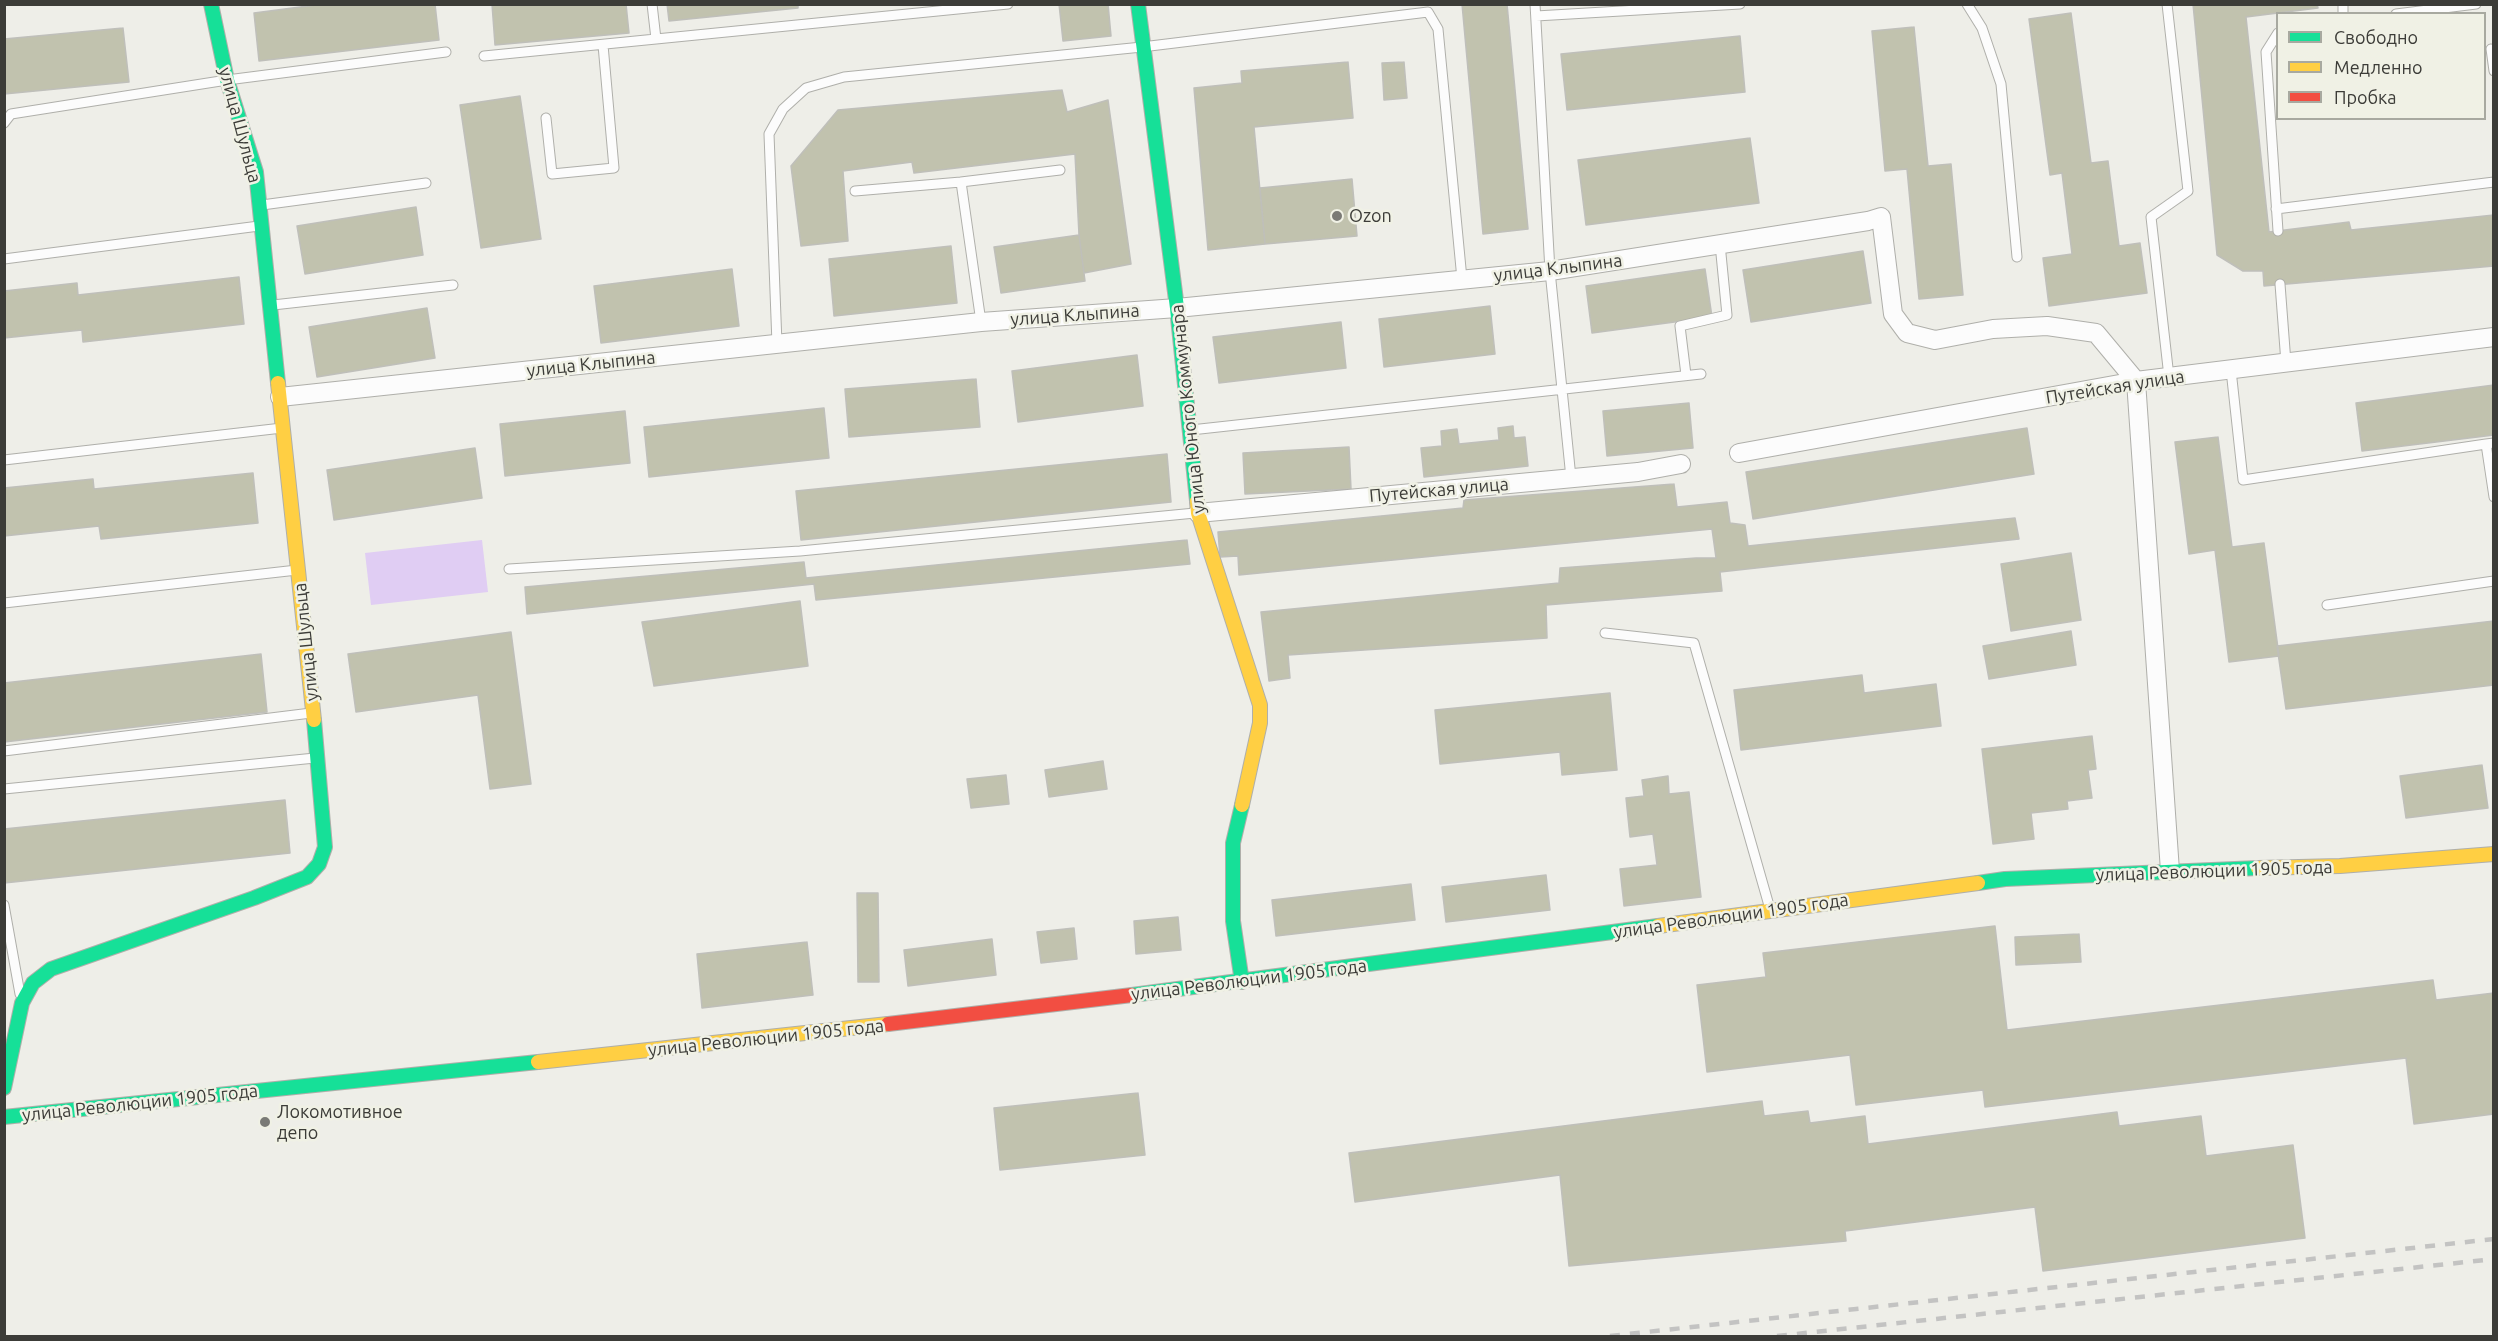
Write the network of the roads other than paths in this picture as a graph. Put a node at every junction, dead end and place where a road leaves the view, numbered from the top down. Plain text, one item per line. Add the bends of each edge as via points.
1 (211, 4) edge
2 (652, 4) edge
3 (1008, 4) edge
4 (1138, 4) edge
5 (1535, 4) edge
6 (1740, 4) edge
7 (1967, 4) edge
8 (2167, 4) edge
9 (2476, 4) edge
10 (983, 6) edge
11 (2412, 12) edge
12 (1536, 16) junction
13 (2276, 35) edge
14 (656, 39) junction
15 (603, 45) junction
16 (1142, 47) junction
17 (2491, 49) dead end
18 (446, 52) dead end
19 (484, 56) dead end
20 (2493, 71) edge
21 (227, 80) junction
22 (546, 118) dead end
23 (4, 123) edge
24 (1060, 170) dead end
25 (962, 182) junction
26 (2493, 182) edge
27 (426, 183) dead end
28 (855, 191) dead end
29 (260, 206) junction
30 (2276, 209) junction
31 (262, 225) junction
32 (2278, 231) dead end
33 (1720, 244) junction
34 (2017, 256) dead end
35 (4, 259) edge
36 (1550, 271) junction
37 (1462, 279) junction
38 (2280, 284) dead end
39 (453, 285) dead end
40 (270, 305) junction
41 (1177, 308) junction
42 (981, 322) junction
43 (2493, 337) edge
44 (777, 344) junction
45 (2286, 363) junction
46 (2231, 370) junction
47 (1701, 374) dead end
48 (1686, 375) junction
49 (2169, 377) junction
50 (2136, 381) junction
51 (1562, 389) junction
52 (280, 397) junction
53 (284, 428) junction
54 (1189, 430) junction
55 (2490, 444) edge
56 (1739, 453) dead end
57 (4, 460) edge
58 (1681, 464) dead end
59 (1571, 478) junction
60 (2493, 497) edge
61 (1198, 513) junction
62 (298, 570) junction
63 (509, 570) dead end
64 (2493, 581) edge
65 (4, 603) edge
66 (2327, 606) dead end
67 (1605, 633) dead end
68 (314, 713) junction
69 (4, 751) edge
70 (318, 758) junction
71 (4, 789) edge
72 (2493, 854) edge
73 (2170, 871) junction
74 (4, 905) edge
75 (1771, 911) junction
76 (1242, 982) junction
77 (22, 1003) junction
78 (4, 1088) edge
79 (4, 1117) edge

1 - 21 main road, улица Шульца
2 - 14 lane
3 - 10 lane
4 - 16 main road, улица Юного Коммунара
5 - 12 lane
6 - 12 lane
7 - 34 lane via 1982,28 2001,84
8 - 49 lane via 2188,191 2151,217
9 - 11 lane
10 - 14 lane
12 - 36 lane
13 - 30 lane via 2266,52
14 - 15 lane
15 - 19 lane
15 - 22 lane via 614,168 552,174
16 - 37 lane via 1428,12 1438,29
16 - 41 main road, улица Юного Коммунара
16 - 44 lane via 844,77 806,87 783,109 769,134
17 - 20 lane
18 - 21 lane
21 - 23 lane via 11,114
21 - 29 main road, улица Шульца via 256,172
24 - 25 lane
25 - 28 lane
25 - 42 lane
26 - 30 lane
27 - 29 lane
29 - 31 main road, улица Шульца
30 - 32 lane
31 - 35 lane
31 - 40 main road, улица Шульца
33 - 36 street, улица Клыпина
33 - 48 lane via 1727,315 1680,326
33 - 50 street, улица Клыпина via 1881,217 1893,314 1907,333 1935,340 1994,329 2047,326 2096,333
36 - 37 street, улица Клыпина
36 - 51 lane
37 - 41 street, улица Клыпина
38 - 45 lane
39 - 40 lane
40 - 52 main road, улица Шульца
41 - 42 street, улица Клыпина
41 - 54 main road, улица Юного Коммунара
42 - 44 street, улица Клыпина
43 - 45 street, Путейская улица
44 - 52 street, улица Клыпина
45 - 46 street, Путейская улица
46 - 49 street, Путейская улица
46 - 55 lane via 2243,480
47 - 48 lane
48 - 51 lane
49 - 50 street, Путейская улица
50 - 56 street, Путейская улица
50 - 73 street
51 - 54 lane
51 - 59 lane
52 - 53 main road, улица Шульца
53 - 57 lane
53 - 62 main road, улица Шульца
54 - 61 main road, улица Юного Коммунара
55 - 60 lane
58 - 59 street, Путейская улица
59 - 61 street, Путейская улица
61 - 63 lane via 800,550
61 - 76 main road, улица Юного Коммунара via 1260,705 1260,723 1233,843 1233,921
62 - 65 lane
62 - 68 main road, улица Шульца
64 - 66 lane
67 - 75 lane via 1694,643
68 - 69 lane
68 - 70 main road, улица Шульца
70 - 71 lane
70 - 77 main road, улица Шульца via 325,847 319,864 307,877 51,969 33,983
72 - 73 main road, улица Революции 1905 года via 2340,866
73 - 75 main road, улица Революции 1905 года via 2005,879
74 - 77 lane
75 - 76 main road, улица Революции 1905 года
76 - 79 main road, улица Революции 1905 года via 738,1042
77 - 78 main road, улица Шульца

